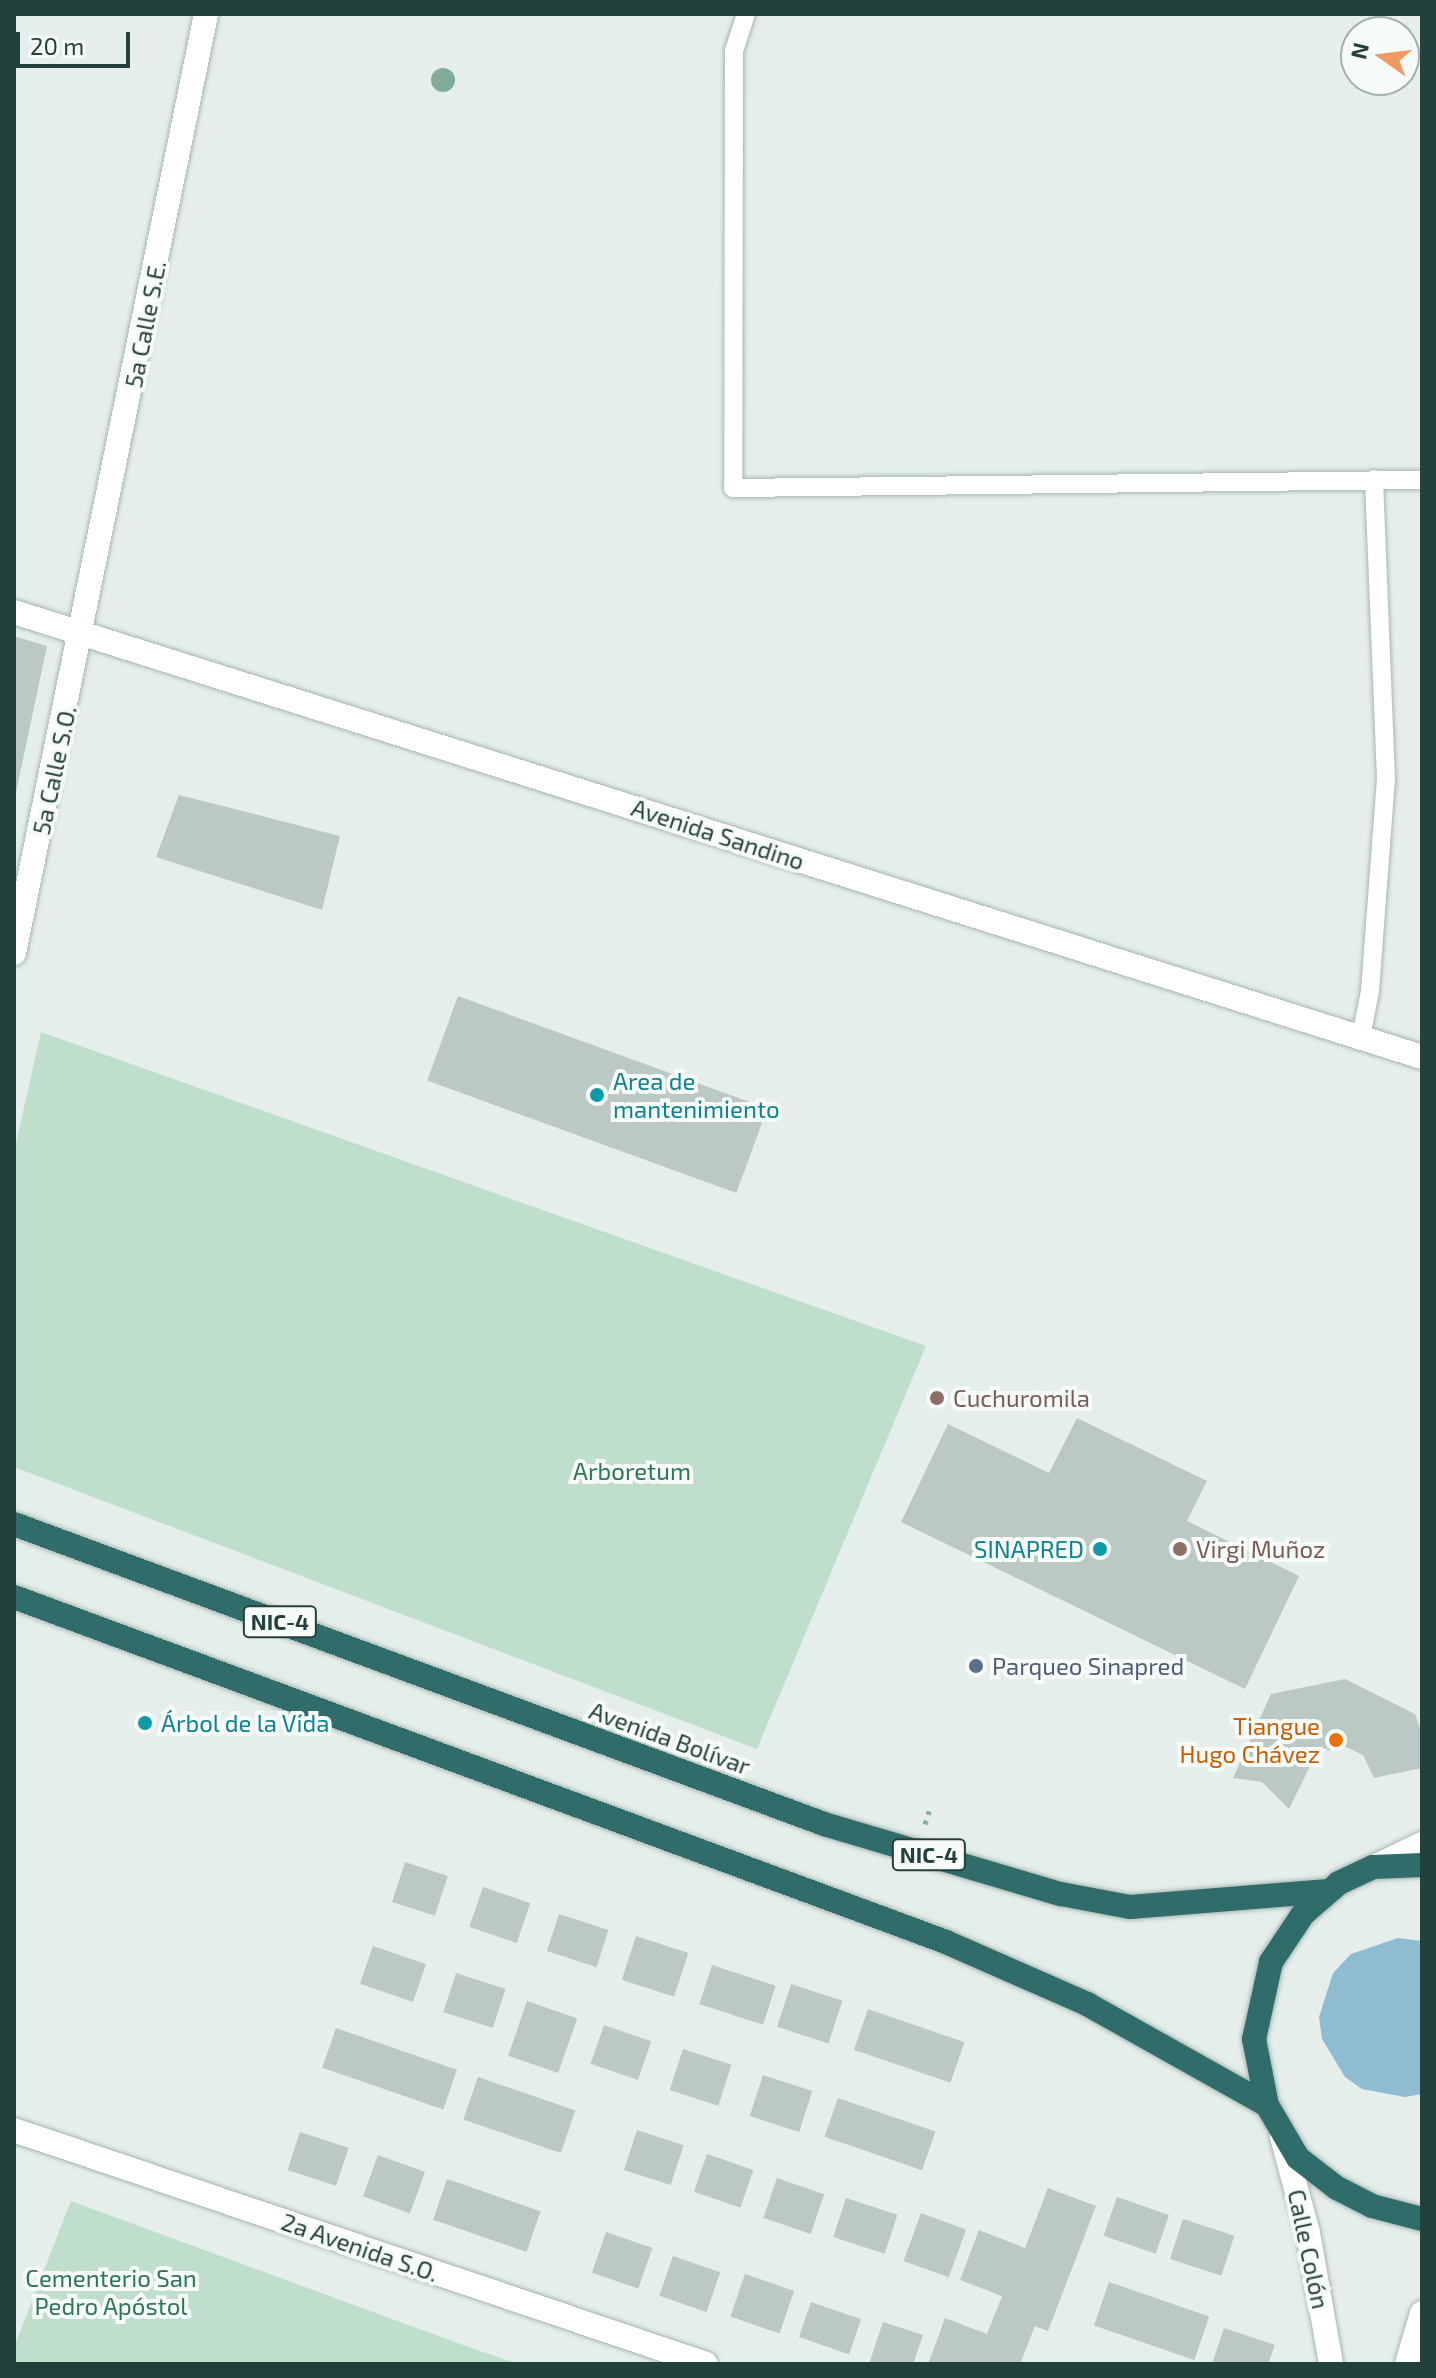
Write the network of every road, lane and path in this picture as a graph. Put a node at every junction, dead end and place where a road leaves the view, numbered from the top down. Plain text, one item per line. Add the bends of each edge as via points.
1 (206, 14) edge
2 (746, 14) edge
3 (1374, 479) junction
4 (1422, 480) edge
5 (14, 612) edge
6 (83, 634) junction
7 (14, 953) edge
8 (1361, 1037) junction
9 (1422, 1057) edge
10 (14, 1524) edge
11 (14, 1597) edge
12 (1422, 1844) edge
13 (1422, 1865) edge
14 (1373, 1867) junction
15 (1328, 1891) junction
16 (1267, 2105) junction
17 (14, 2130) edge
18 (1281, 2135) junction
19 (1422, 2219) edge
20 (1422, 2313) edge
21 (706, 2364) edge
22 (1331, 2364) edge
23 (1407, 2364) edge

1 - 6 street, 5a Calle S.E.
2 - 3 lane via 734,50 733,488
3 - 4 lane
3 - 8 lane via 1386,779 1370,991
5 - 6 street, Avenida Sandino
6 - 7 street, 5a Calle S.O.
6 - 8 street, Avenida Sandino
8 - 9 street, Avenida Sandino
10 - 15 highway, Avenida Bolívar / NIC-4 via 824,1824 1061,1894 1130,1907
11 - 16 highway via 946,1942 1087,2004
12 - 14 street
13 - 14 highway, NIC-4
14 - 15 highway, NIC-4
15 - 16 highway, NIC-4 via 1279,1947 1259,1998 1254,2039
16 - 18 highway, NIC-4
17 - 21 street, 2a Avenida S.O.
18 - 19 highway, NIC-4 via 1298,2158 1337,2188 1372,2206
18 - 22 street, Calle Colón via 1308,2233
20 - 23 street

